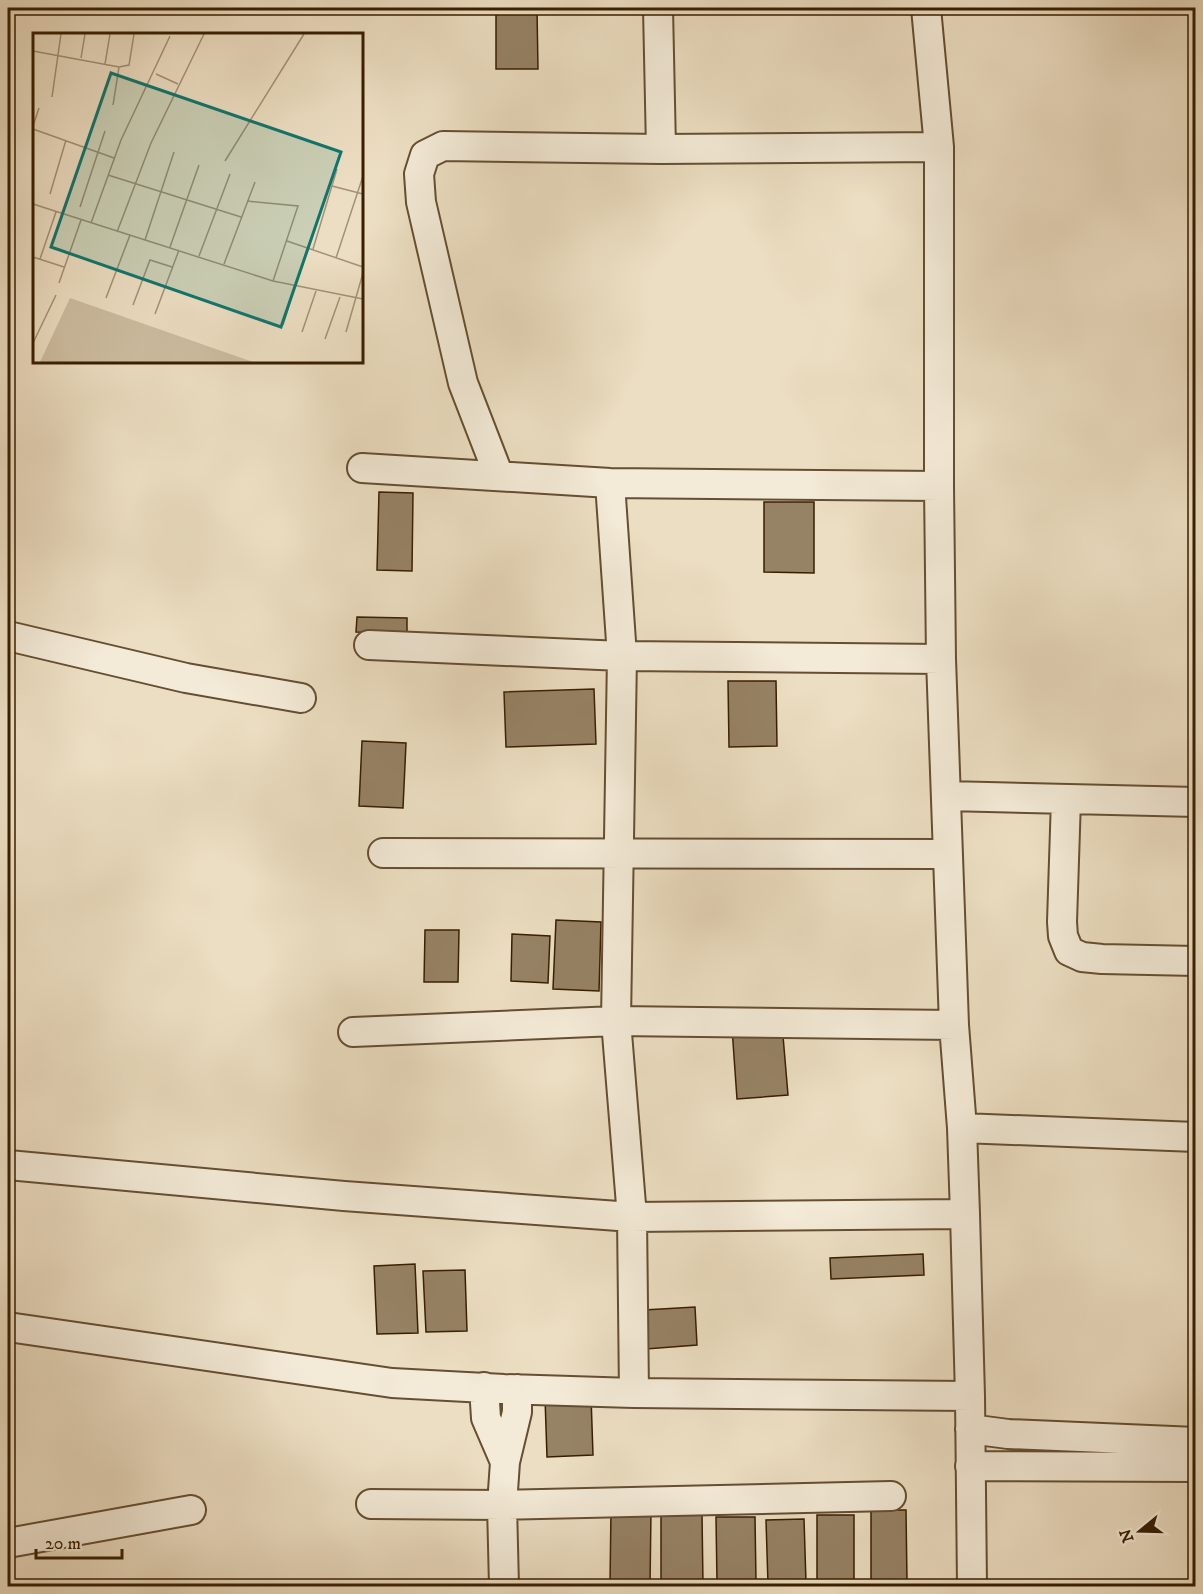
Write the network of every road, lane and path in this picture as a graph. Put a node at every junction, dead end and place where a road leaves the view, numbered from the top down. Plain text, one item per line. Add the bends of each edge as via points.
1 (658, 8) edge
2 (926, 8) edge
3 (939, 147) junction
4 (661, 149) junction
5 (362, 468) dead end
6 (499, 476) junction
7 (610, 483) junction
8 (939, 486) junction
9 (8, 636) edge
10 (369, 645) dead end
11 (622, 656) junction
12 (941, 659) junction
13 (301, 699) dead end
14 (947, 796) junction
15 (1066, 799) junction
16 (1196, 802) edge
17 (383, 852) dead end
18 (619, 853) junction
19 (948, 854) junction
20 (1196, 961) edge
21 (616, 1021) junction
22 (954, 1025) junction
23 (353, 1032) dead end
24 (962, 1128) junction
25 (1196, 1137) edge
26 (8, 1165) edge
27 (965, 1214) junction
28 (632, 1217) junction
29 (8, 1327) edge
30 (484, 1387) junction
31 (517, 1389) junction
32 (634, 1393) junction
33 (970, 1396) junction
34 (970, 1429) junction
35 (1196, 1442) edge
36 (505, 1462) junction
37 (970, 1466) junction
38 (1196, 1467) edge
39 (891, 1497) dead end
40 (371, 1504) dead end
41 (502, 1505) junction
42 (191, 1510) dead end
43 (8, 1544) edge
44 (504, 1587) edge
45 (972, 1587) edge

1 - 4 street
2 - 3 street
3 - 4 street
3 - 8 street
4 - 6 street via 443,146 425,154 419,174 421,202 463,383
5 - 6 street
6 - 7 street
7 - 8 street
7 - 11 street
8 - 12 street
9 - 13 street via 186,678
10 - 11 street
11 - 12 street
11 - 18 street
12 - 14 street
14 - 15 street
14 - 19 street
15 - 16 street
15 - 20 street via 1062,922 1068,951 1092,958
17 - 18 street
18 - 19 street
18 - 21 street
19 - 22 street
21 - 22 street
21 - 23 street
21 - 28 street
22 - 24 street
24 - 25 street
24 - 27 street
26 - 28 street
27 - 28 street
27 - 33 street
28 - 32 street
29 - 30 street via 392,1383
30 - 31 street
30 - 36 street via 486,1418
31 - 32 street
31 - 36 street via 517,1412
32 - 33 street
33 - 34 street
34 - 35 street
34 - 37 street
36 - 41 street
37 - 38 street
37 - 45 street
39 - 41 street
40 - 41 street
41 - 44 street
42 - 43 street

